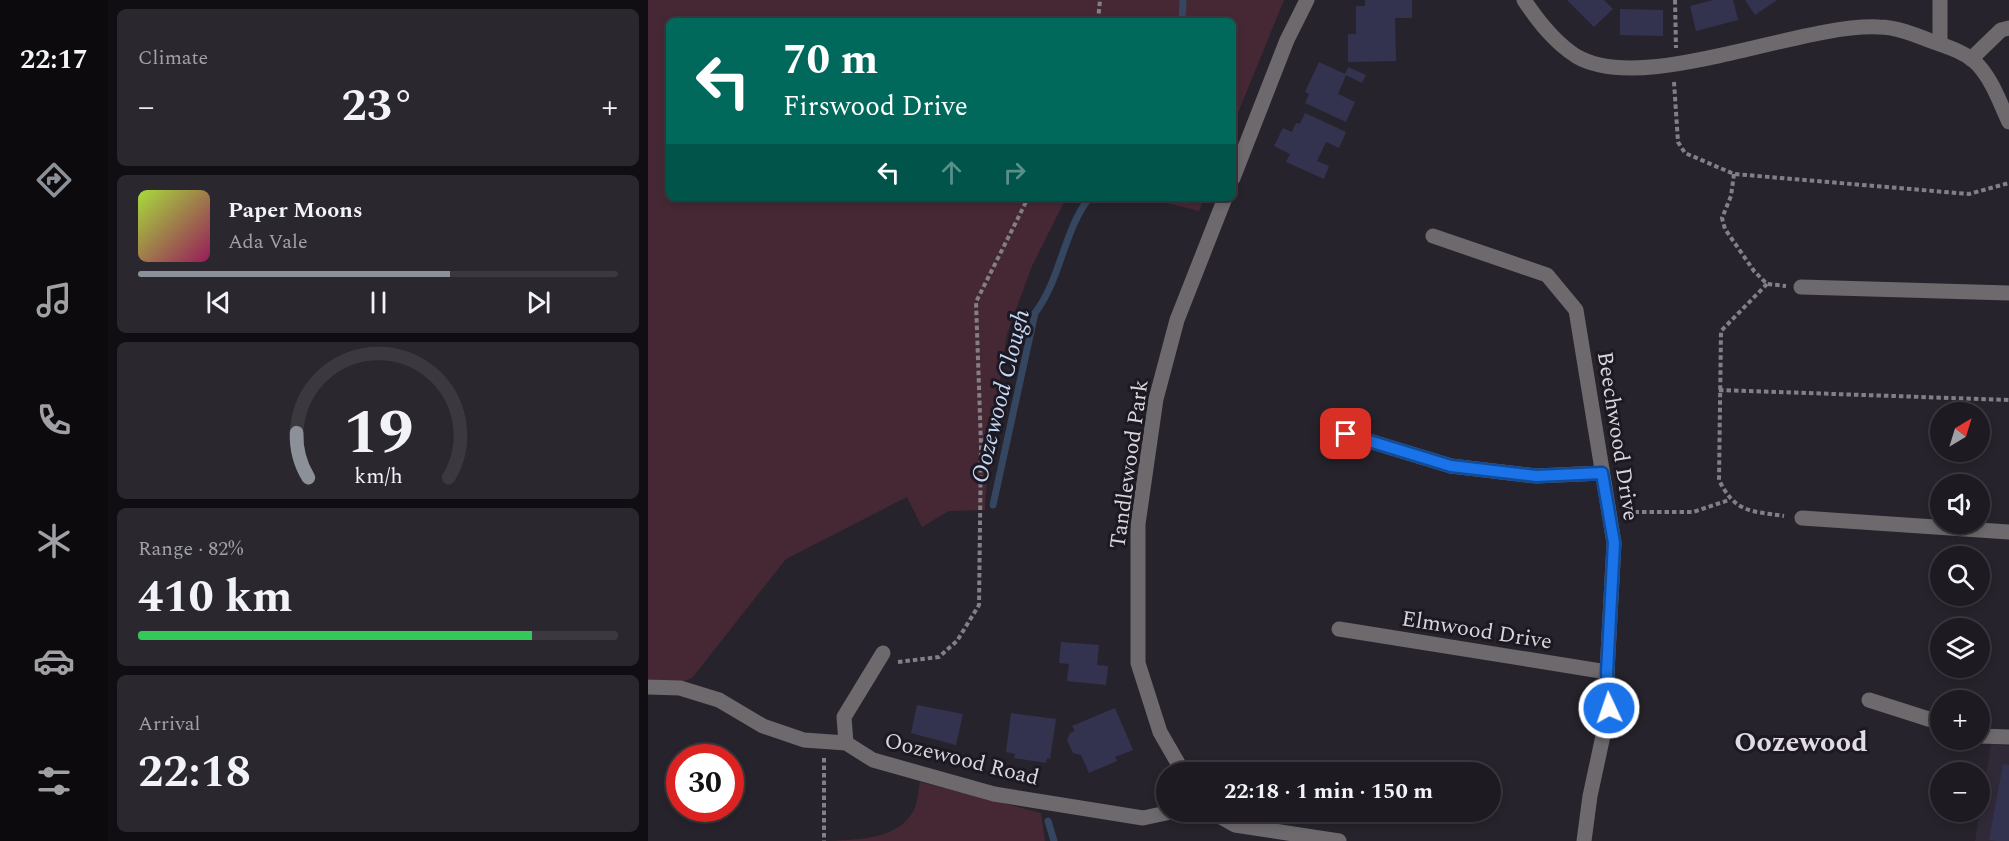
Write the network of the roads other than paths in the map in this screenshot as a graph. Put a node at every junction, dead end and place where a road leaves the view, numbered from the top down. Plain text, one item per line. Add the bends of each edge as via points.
1 (1307, 0) edge
2 (1524, 0) edge
3 (1940, 0) edge
4 (2009, 28) edge
5 (1940, 44) junction
6 (1971, 59) junction
7 (2009, 122) edge
8 (1236, 170) edge
9 (1224, 201) edge
10 (1433, 236) dead end
11 (1801, 287) road end
12 (2009, 293) edge
13 (1346, 434) dead end
14 (1602, 473) junction
15 (1802, 518) road end
16 (2009, 532) edge
17 (1339, 629) dead end
18 (880, 658) road end
19 (1607, 672) junction
20 (648, 687) edge
21 (1869, 700) dead end
22 (1930, 719) edge
23 (1990, 736) edge
24 (2009, 737) edge
25 (846, 743) junction
26 (1176, 762) edge
27 (1156, 815) edge
28 (1230, 822) edge
29 (1339, 841) edge
30 (1584, 841) edge

1 - 8 street via 1287,40
2 - 5 street via 1541,26 1577,56 1618,69 1673,64 1832,32 1880,27
3 - 5 street
4 - 6 street via 1994,36
5 - 6 street
6 - 7 street via 1992,86
9 - 26 street, Tandlewood Park via 1177,320 1159,388 1138,524 1138,663 1160,732
10 - 14 street, Beechwood Drive via 1547,275 1576,310
11 - 12 street
13 - 14 street via 1451,466 1536,476
14 - 19 street, Beechwood Drive via 1614,543
15 - 16 street
17 - 19 street, Elmwood Drive
18 - 25 street via 844,717
19 - 30 street, Beechwood Drive via 1609,708
20 - 25 street, Oozewood Road via 680,688 719,700 763,726 804,740
21 - 22 street
23 - 24 street
25 - 27 street, Oozewood Road via 873,760 994,794 1143,818
28 - 29 street

